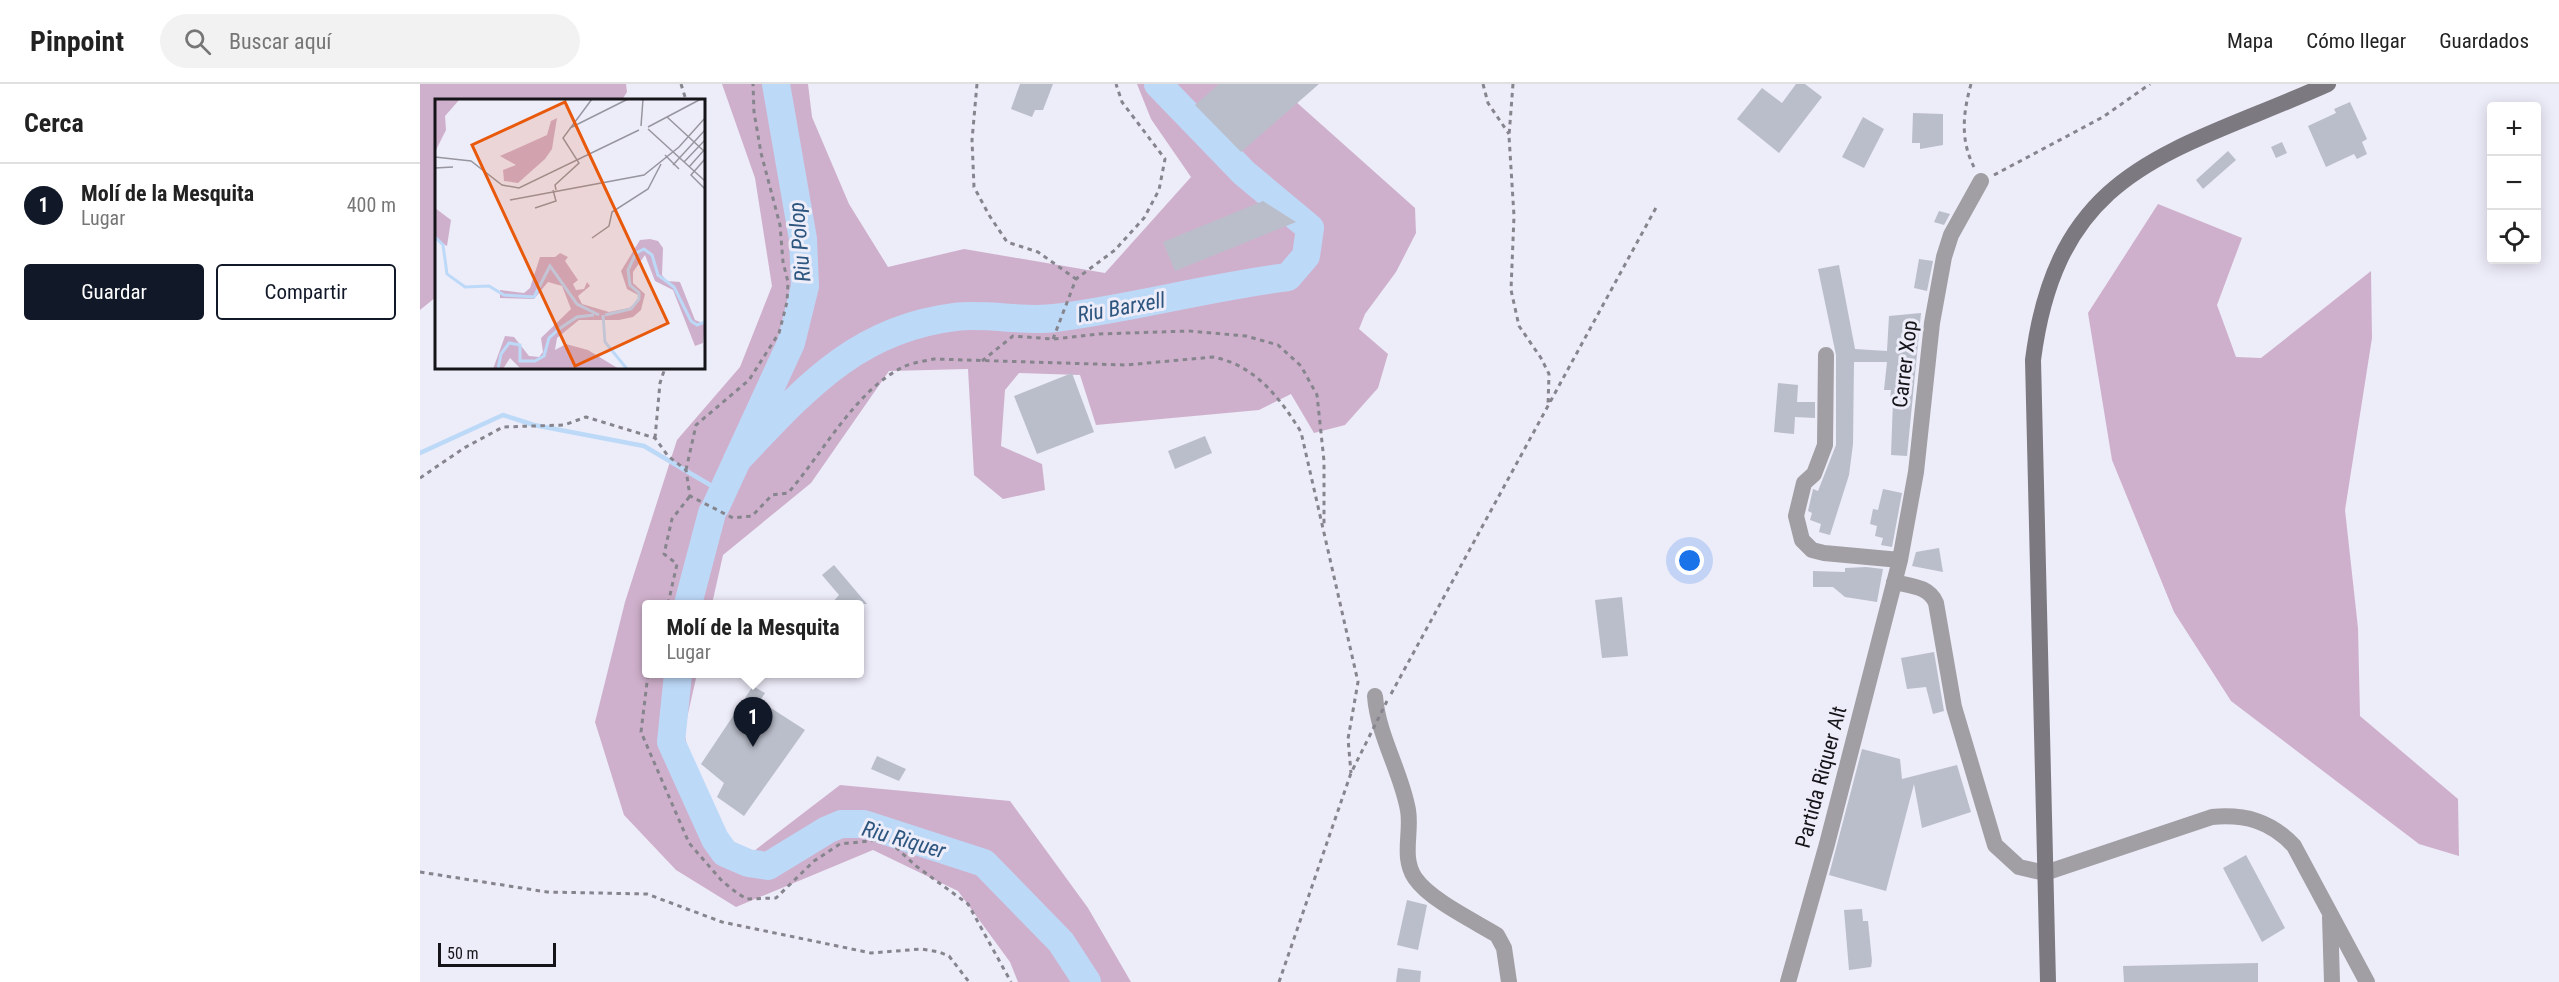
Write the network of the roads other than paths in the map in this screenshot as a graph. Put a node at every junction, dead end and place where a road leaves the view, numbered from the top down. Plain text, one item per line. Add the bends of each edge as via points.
1 (2328, 84) edge
2 (1981, 182) road end
3 (1826, 355) dead end
4 (1900, 560) junction
5 (1894, 582) junction
6 (1381, 699) road end
7 (2045, 873) junction
8 (2330, 914) junction
9 (1509, 982) edge
10 (1788, 982) edge
11 (2048, 982) edge
12 (2332, 982) edge
13 (2367, 982) edge

1 - 7 main road via 2185,142 2128,176 2072,236 2043,300 2033,360
2 - 4 street, Carrer Xop via 1951,235 1944,257 1932,323 1916,472
3 - 4 street via 1825,445 1814,474 1804,483 1796,516 1802,540 1812,550 1824,554
4 - 5 street, Partida Riquer Alt
5 - 7 street via 1923,589 1936,603 1954,707 1995,845 2019,867
5 - 10 street, Partida Riquer Alt
6 - 9 street via 1384,736 1408,811 1411,872 1422,887 1497,935 1504,948
7 - 8 street via 2198,820 2240,816 2282,832 2294,846
7 - 11 main road
8 - 12 street
8 - 13 street

